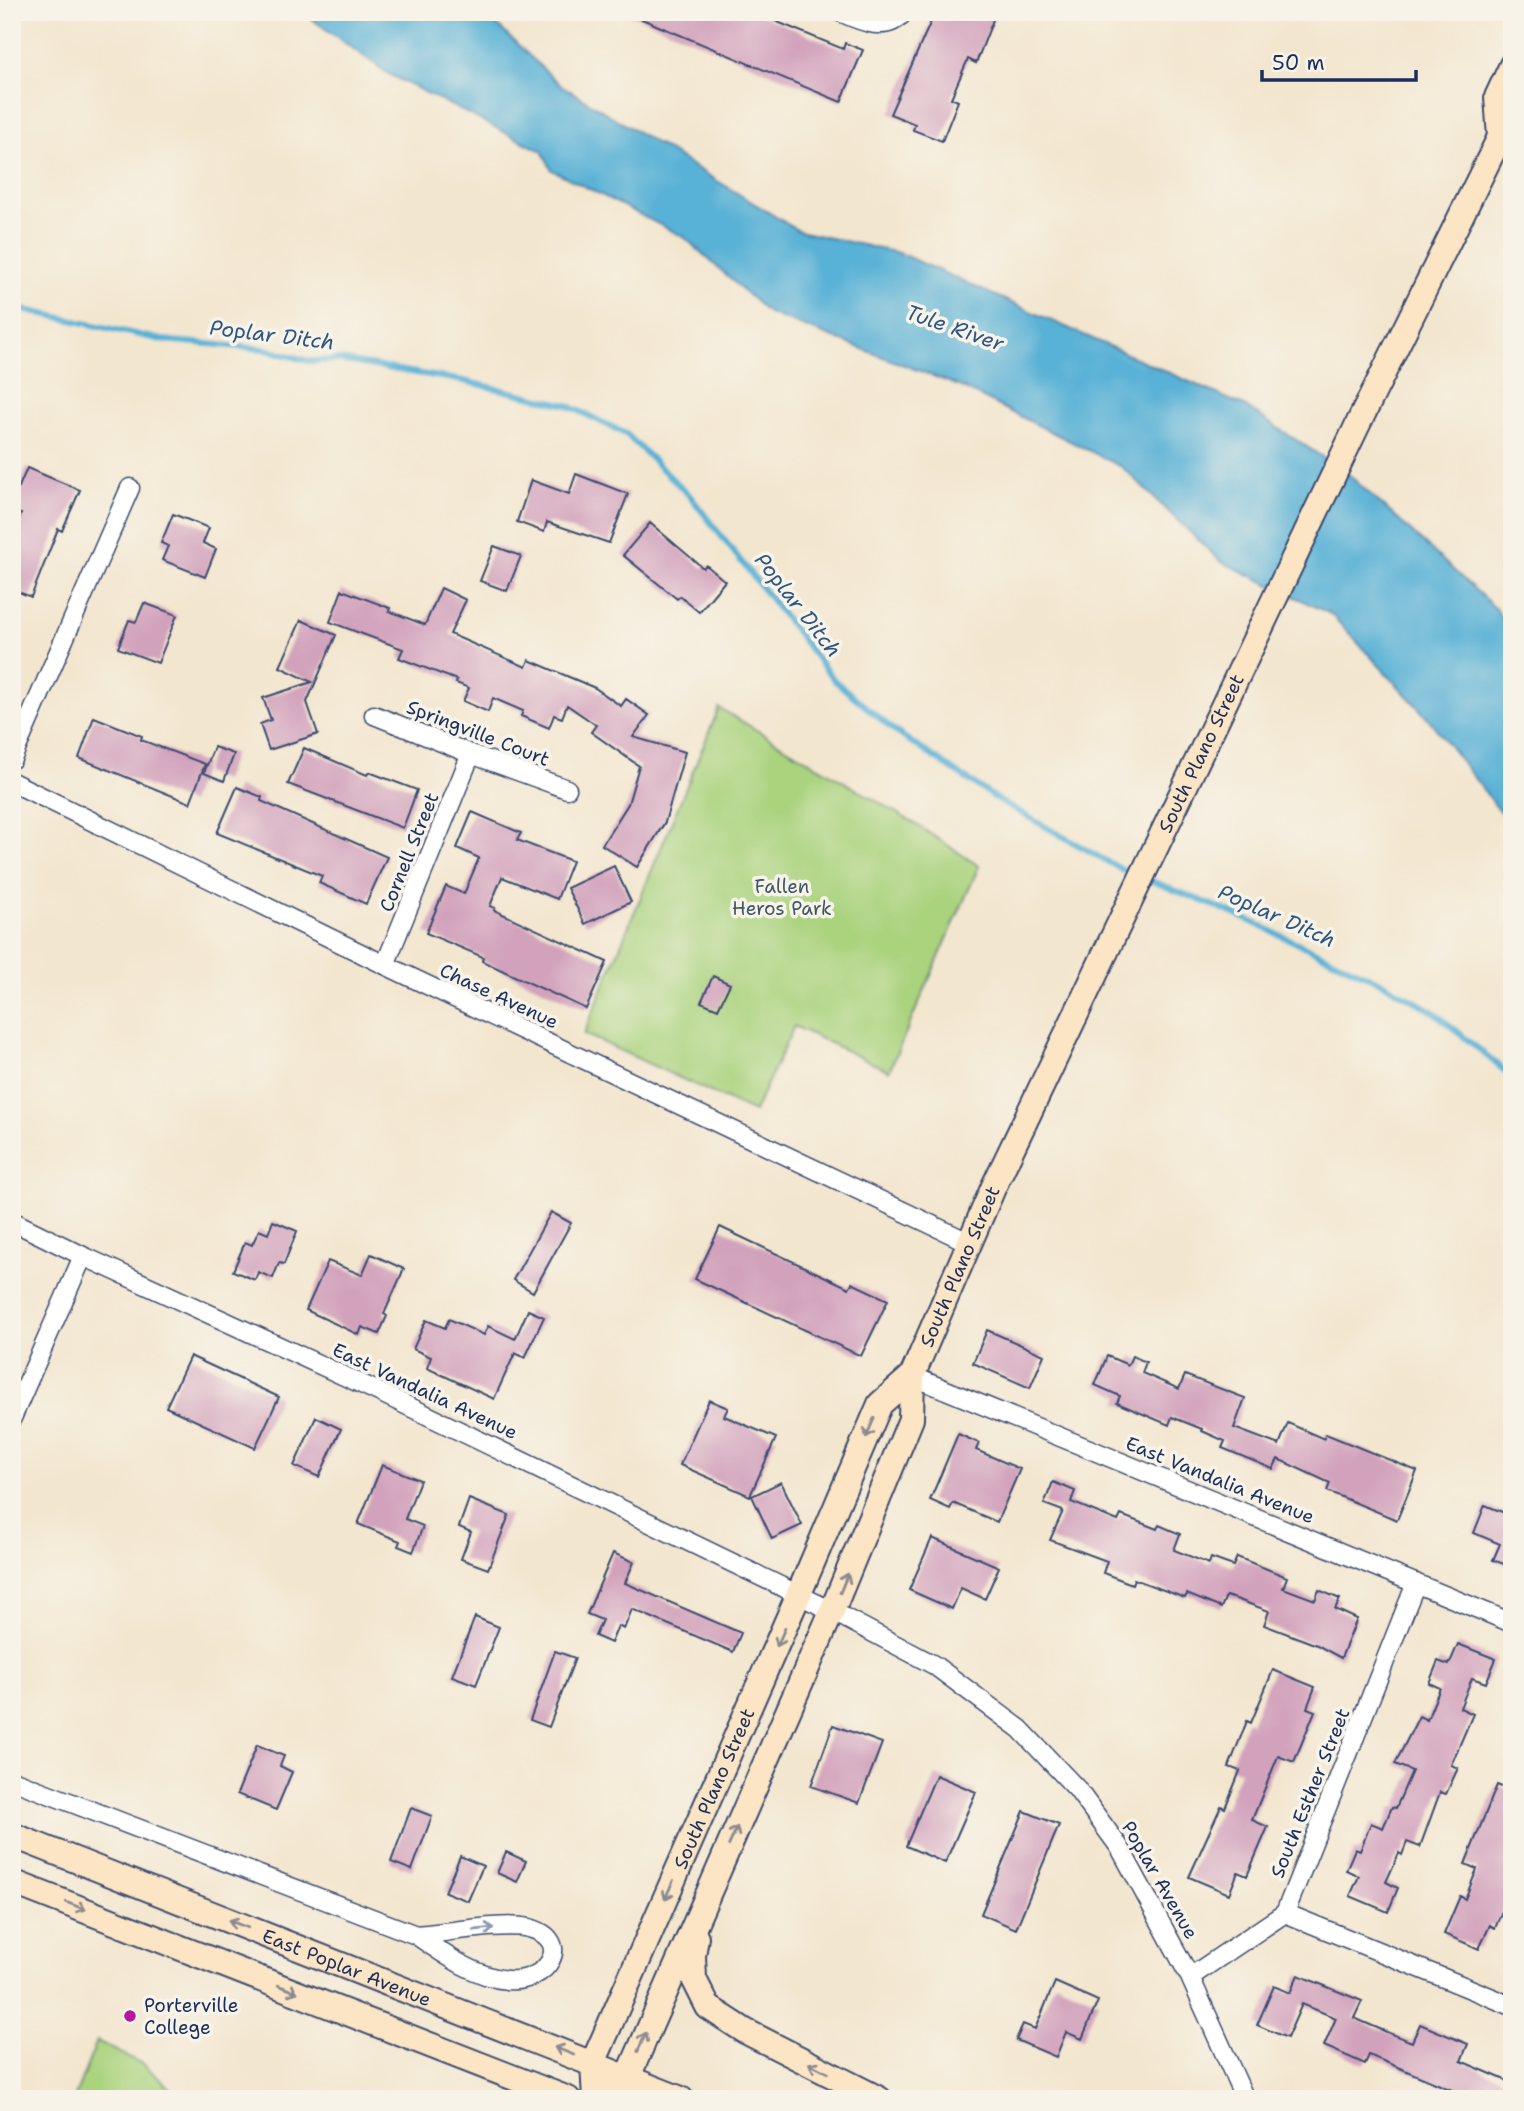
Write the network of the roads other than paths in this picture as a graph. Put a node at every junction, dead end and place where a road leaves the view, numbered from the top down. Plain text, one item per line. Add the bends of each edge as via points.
1 (840, 12) edge
2 (904, 12) edge
3 (1512, 65) edge
4 (1508, 136) edge
5 (130, 488) dead end
6 (374, 715) dead end
7 (471, 754) junction
8 (12, 759) edge
9 (12, 782) edge
10 (566, 789) dead end
11 (385, 965) junction
12 (12, 1221) edge
13 (970, 1243) junction
14 (83, 1256) junction
15 (912, 1376) junction
16 (12, 1418) edge
17 (1416, 1583) junction
18 (816, 1604) junction
19 (1512, 1623) edge
20 (12, 1780) edge
21 (12, 1835) edge
22 (12, 1882) edge
23 (705, 1898) junction
24 (1284, 1913) junction
25 (416, 1935) junction
26 (1190, 1977) junction
27 (1512, 2006) edge
28 (593, 2063) junction
29 (628, 2077) junction
30 (568, 2099) edge
31 (595, 2099) edge
32 (606, 2099) edge
33 (681, 2099) edge
34 (879, 2099) edge
35 (1245, 2099) edge

1 - 2 street via 869,24 887,24
3 - 4 main road, South Plano Street via 1497,97
4 - 13 main road, South Plano Street via 1357,426 1013,1144
5 - 8 street
6 - 7 street, Springville Court
7 - 10 street, Springville Court
7 - 11 street, Cornell Street
9 - 11 street, Chase Avenue
11 - 13 street, Chase Avenue
12 - 14 street, East Vandalia Avenue
13 - 15 main road, South Plano Street
14 - 16 street
14 - 18 street, East Vandalia Avenue via 379,1392
15 - 17 street, East Vandalia Avenue
18 -> 15 main road, South Plano Street via 911,1419
15 -> 18 main road, South Plano Street via 880,1404
17 - 19 street, East Vandalia Avenue
17 - 24 street, South Esther Street
23 -> 18 main road, South Plano Street
18 - 26 street, Poplar Avenue via 934,1665 1020,1729 1077,1788 1120,1848
18 -> 28 main road, South Plano Street
20 - 25 street
28 -> 21 main road, East Poplar Avenue
22 -> 30 main road
29 -> 23 main road, South Plano Street
34 -> 23 main road via 745,2031 708,2007 694,1979 693,1956
24 - 26 street
24 - 27 street
25 -> 25 street via 516,1925 544,1933 552,1957 539,1974 506,1980 457,1962
26 - 35 street, Poplar Avenue
28 - 29 main road, East Poplar Avenue
28 - 31 main road, South Plano Street
29 - 32 main road, South Plano Street
29 - 33 main road, East Poplar Avenue

